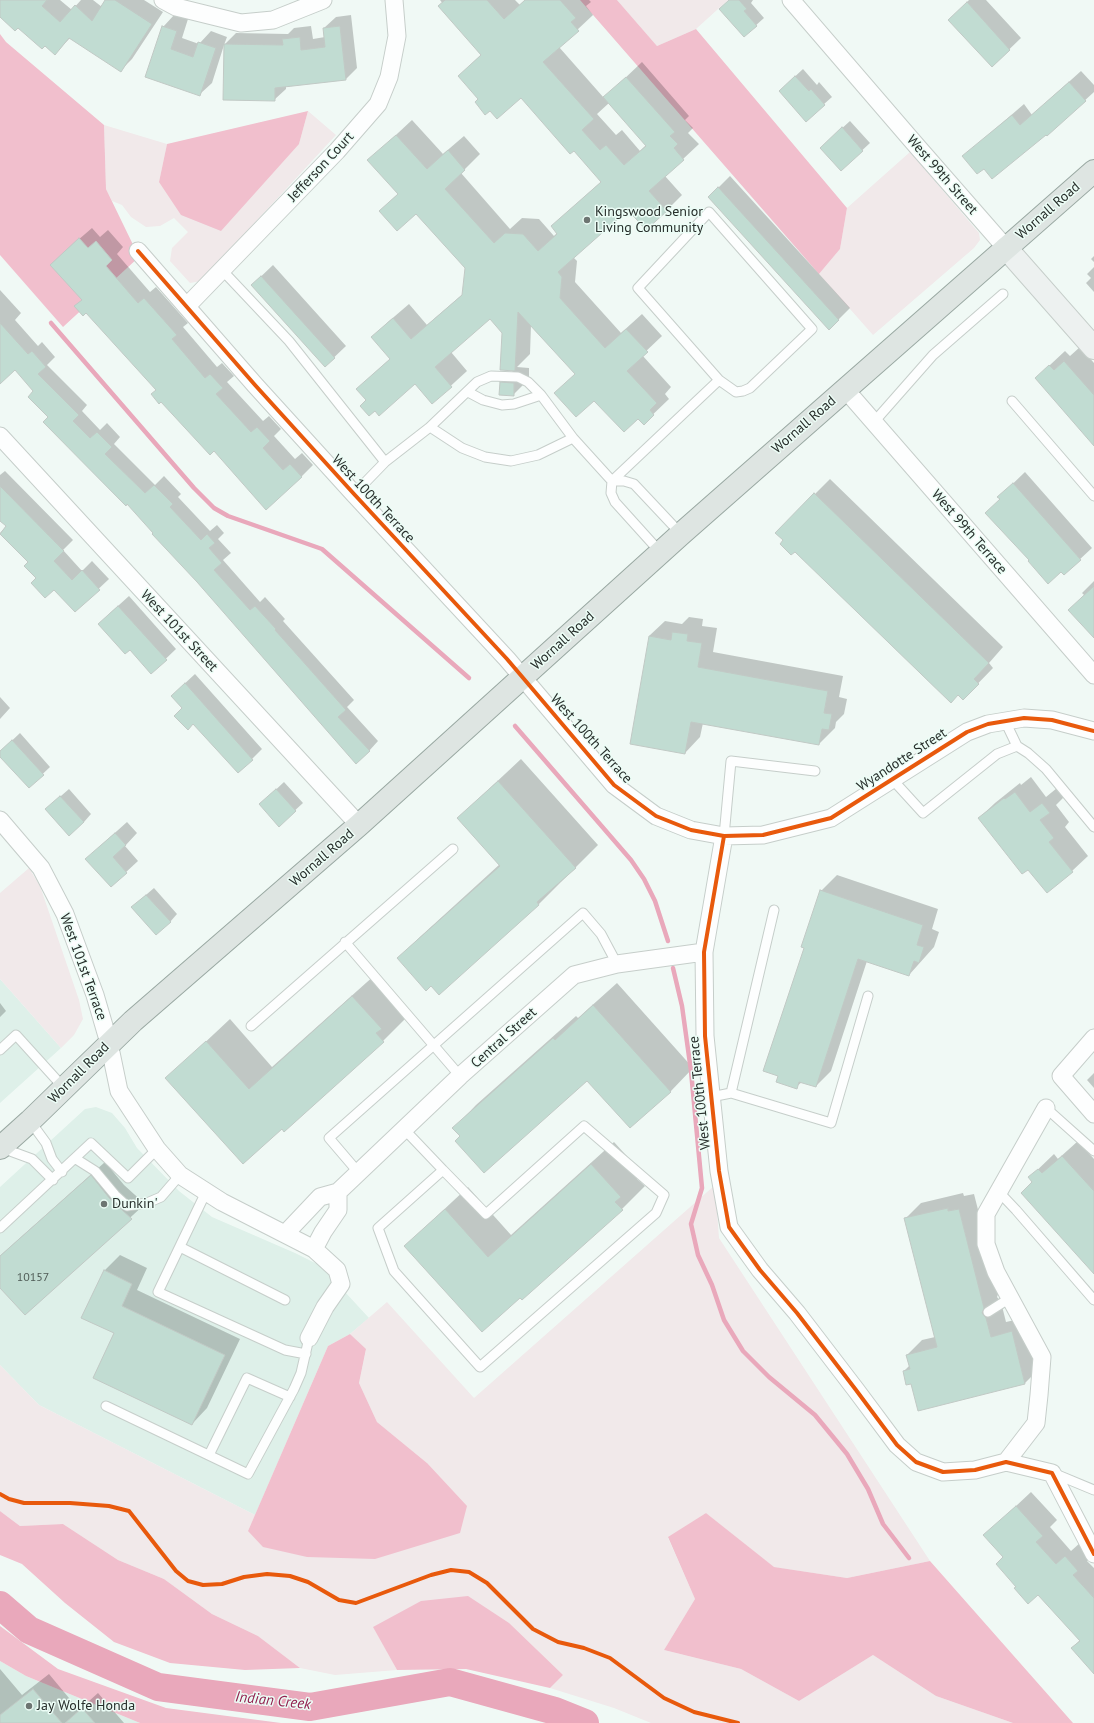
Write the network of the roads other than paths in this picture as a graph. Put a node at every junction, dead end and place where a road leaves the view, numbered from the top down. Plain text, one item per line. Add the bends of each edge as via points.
1 (163, 0) edge
2 (323, 0) edge
3 (394, 0) edge
4 (791, 0) edge
5 (1094, 171) edge
6 (1006, 248) junction
7 (138, 251) dead end
8 (222, 270) junction
9 (1003, 294) dead end
10 (187, 306) junction
11 (1094, 348) edge
12 (719, 380) junction
13 (845, 389) junction
14 (468, 392) junction
15 (541, 395) junction
16 (1012, 401) dead end
17 (874, 422) junction
18 (430, 427) junction
19 (0, 436) edge
20 (573, 438) junction
21 (385, 462) junction
22 (612, 482) junction
23 (354, 494) junction
24 (1094, 496) edge
25 (681, 534) junction
26 (661, 553) junction
27 (1094, 675) edge
28 (523, 677) junction
29 (1005, 721) junction
30 (1094, 731) edge
31 (1017, 746) junction
32 (815, 771) dead end
33 (892, 779) junction
34 (0, 820) edge
35 (359, 825) junction
36 (1094, 827) edge
37 (724, 836) junction
38 (453, 849) dead end
39 (774, 910) dead end
40 (345, 942) junction
41 (704, 952) junction
42 (616, 964) junction
43 (868, 996) dead end
44 (251, 1026) dead end
45 (1094, 1038) edge
46 (108, 1044) junction
47 (433, 1046) junction
48 (0, 1050) edge
49 (460, 1076) junction
50 (64, 1088) junction
51 (731, 1093) junction
52 (711, 1097) junction
53 (1046, 1108) joint
54 (1094, 1114) edge
55 (30, 1121) junction
56 (404, 1129) junction
57 (1, 1145) edge
58 (157, 1149) junction
59 (1094, 1151) edge
60 (76, 1159) junction
61 (444, 1170) junction
62 (62, 1172) junction
63 (358, 1172) junction
64 (180, 1175) junction
65 (53, 1180) junction
66 (998, 1191) junction
67 (206, 1192) junction
68 (338, 1192) junction
69 (0, 1228) edge
70 (284, 1234) junction
71 (180, 1247) junction
72 (314, 1249) junction
73 (1010, 1298) junction
74 (285, 1300) dead end
75 (1094, 1300) edge
76 (988, 1312) dead end
77 (307, 1346) junction
78 (290, 1397) junction
79 (106, 1406) dead end
80 (209, 1455) junction
81 (1006, 1462) junction
82 (1052, 1473) junction
83 (1094, 1490) edge
84 (1094, 1554) edge

1 - 2 street via 176,7 241,23 273,20
3 - 8 street, Jefferson Court via 397,36 389,77 378,104 337,151
4 - 6 street, West 99th Street
5 - 6 main road, Wornall Road
6 - 11 street, West 99th Street
6 - 13 main road, Wornall Road
7 - 10 street, West 100th Terrace
8 - 10 street, Jefferson Court
8 - 21 lane via 289,341
9 - 17 lane via 933,355
10 - 23 street, West 100th Terrace
12 - 12 lane via 736,392 750,388 812,329 709,212 638,288
12 - 22 lane
13 - 17 street, West 99th Terrace
13 - 25 main road, Wornall Road
14 - 15 lane via 483,400 502,405 514,404
14 - 15 lane via 477,382 491,376 518,377 528,382
14 - 18 lane
15 - 20 lane
16 - 24 lane
17 - 27 street, West 99th Terrace
18 - 20 lane via 462,448 485,457 511,461 538,455
18 - 21 lane
19 - 35 street, West 101st Street
20 - 22 lane
21 - 23 lane
22 - 25 lane via 624,481 634,484
22 - 26 lane via 611,492 615,502
23 - 28 street, West 100th Terrace
25 - 26 main road, Wornall Road
26 - 28 main road, Wornall Road
28 - 35 main road, Wornall Road
28 - 37 street, West 100th Terrace via 614,785 656,816 691,830
29 - 30 street, Wyandotte Street via 1024,718 1052,720
29 - 31 lane
29 - 33 street, Wyandotte Street via 967,732
31 - 33 lane via 997,754 923,813
31 - 36 lane via 1046,769
32 - 37 lane via 731,761
33 - 37 street, Wyandotte Street via 831,818 763,835
34 - 46 street, West 101st Terrace via 41,868 65,914 94,995
35 - 46 main road, Wornall Road
37 - 41 street, West 100th Terrace
38 - 40 lane
39 - 51 lane
40 - 44 lane
40 - 47 lane
41 - 42 street, Central Street
41 - 52 street, West 100th Terrace via 705,1036
42 - 47 lane via 602,934 583,913
42 - 49 street, Central Street via 574,975
43 - 51 lane via 831,1123
45 - 54 street via 1061,1076
46 - 50 main road, Wornall Road
46 - 58 street, West 101st Terrace via 119,1091
47 - 49 lane
47 - 63 lane via 329,1138
48 - 50 lane via 16,1035
49 - 56 street, Central Street
50 - 55 main road, Wornall Road
51 - 52 lane
52 - 81 street, West 100th Terrace via 719,1171 729,1227 897,1445 916,1462 943,1472 975,1470
53 - 59 lane
53 - 66 street
55 - 57 main road, Wornall Road
55 - 62 lane via 46,1143 52,1160
56 - 61 lane
56 - 63 street, Central Street
57 - 65 lane via 32,1159
58 - 60 lane via 128,1178 91,1143
58 - 64 street, West 101st Terrace
60 - 62 lane
60 - 64 lane via 95,1171 127,1206 147,1203 161,1197
61 - 61 lane via 378,1228 394,1272 480,1367 656,1213 664,1196 584,1126 486,1214
62 - 65 lane
63 - 68 street, Central Street
64 - 67 street, West 101st Terrace
65 - 69 lane
66 - 73 street via 986,1214 986,1244 996,1272
66 - 75 lane
67 - 70 street, West 101st Terrace
67 - 71 lane
68 - 70 street, Central Street via 320,1197
68 - 72 street via 338,1210
70 - 72 street, West 101st Terrace
71 - 74 lane
71 - 77 lane via 158,1292 285,1350
72 - 77 street, West 101st Terrace via 337,1270 341,1284 325,1307
73 - 76 lane
73 - 81 street via 1042,1357 1036,1423
77 - 78 lane via 301,1373
78 - 80 lane via 248,1474
78 - 80 lane via 247,1378
79 - 80 lane
81 - 82 street
82 - 83 lane
82 - 84 street

